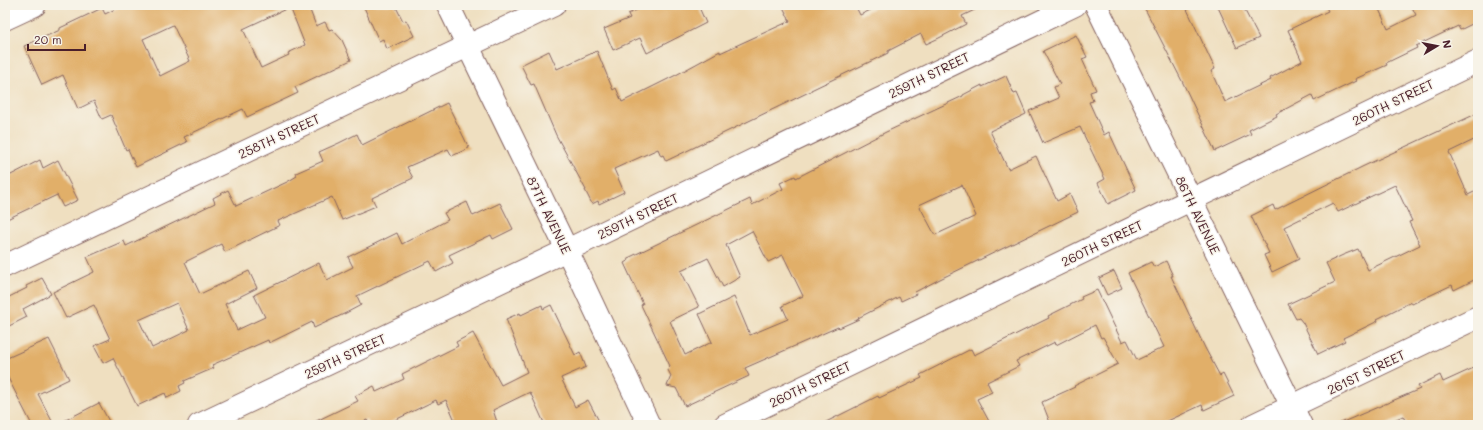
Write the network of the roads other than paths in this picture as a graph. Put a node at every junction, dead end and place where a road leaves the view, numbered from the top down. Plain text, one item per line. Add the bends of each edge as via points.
1 (35, 5) edge
2 (448, 5) edge
3 (554, 5) edge
4 (1075, 5) edge
5 (1096, 5) edge
6 (5, 19) edge
7 (468, 46) junction
8 (1478, 61) edge
9 (1190, 200) junction
10 (567, 250) junction
11 (5, 266) edge
12 (1478, 317) edge
13 (1297, 416) edge
14 (199, 425) edge
15 (649, 425) edge
16 (726, 425) edge
17 (1253, 425) edge

1 - 6 street
2 - 7 street, 87TH AVENUE
3 - 7 street, 258TH STREET
4 - 10 street, 259TH STREET
5 - 9 street, 86TH AVENUE
7 - 10 street, 87TH AVENUE
7 - 11 street, 258TH STREET
8 - 9 street, 260TH STREET
9 - 13 street, 86TH AVENUE
9 - 16 street, 260TH STREET
10 - 14 street, 259TH STREET
10 - 15 street, 87TH AVENUE
12 - 13 street, 261ST STREET via 1324,392
13 - 17 street, 261ST STREET

